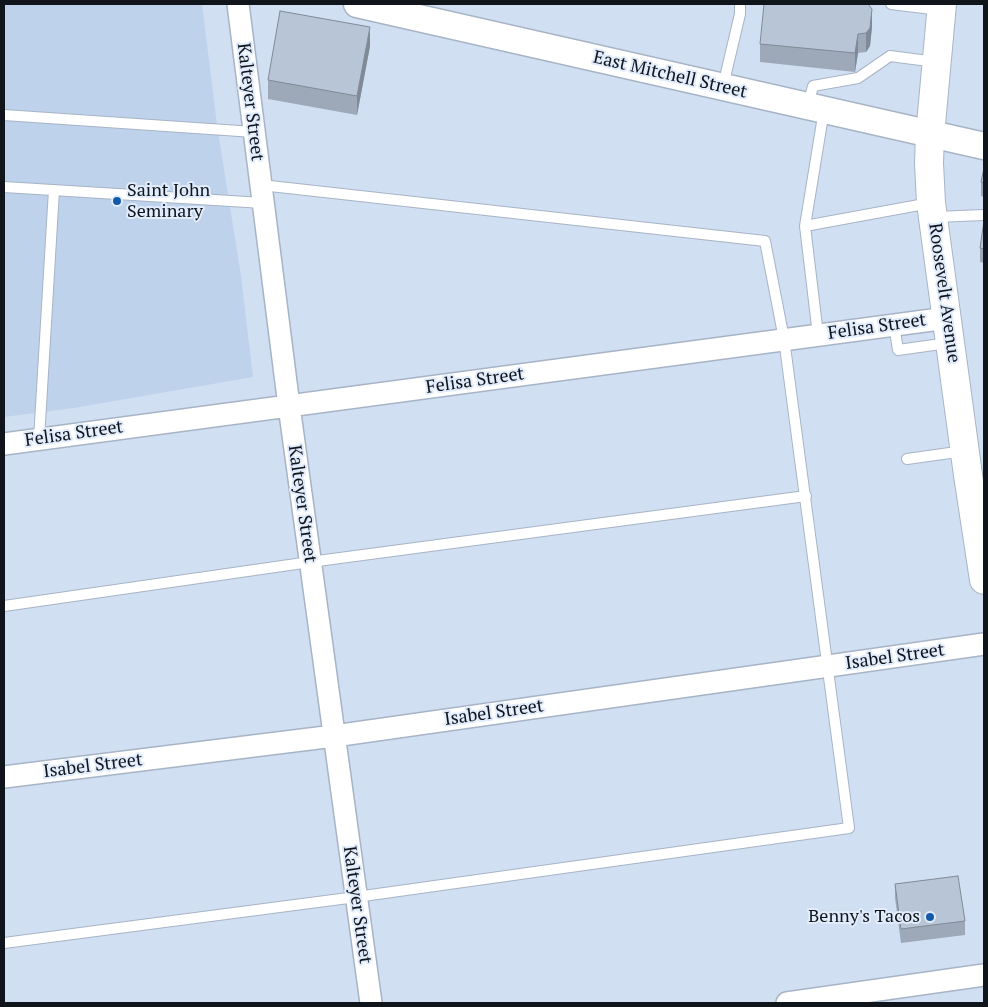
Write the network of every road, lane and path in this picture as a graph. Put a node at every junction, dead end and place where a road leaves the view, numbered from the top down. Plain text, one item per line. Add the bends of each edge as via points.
1 (238, 4) edge
2 (357, 4) edge
3 (740, 4) edge
4 (891, 4) edge
5 (942, 7) edge
6 (937, 62) junction
7 (723, 88) junction
8 (816, 109) junction
9 (4, 115) edge
10 (254, 132) junction
11 (930, 135) junction
12 (984, 146) edge
13 (4, 187) edge
14 (54, 190) junction
15 (262, 194) junction
16 (932, 210) junction
17 (984, 215) edge
18 (805, 226) junction
19 (949, 330) junction
20 (818, 335) junction
21 (784, 340) junction
22 (289, 406) junction
23 (39, 439) junction
24 (4, 444) edge
25 (907, 459) dead end
26 (972, 468) edge
27 (806, 496) junction
28 (310, 562) junction
29 (984, 580) edge
30 (4, 606) edge
31 (984, 644) edge
32 (828, 667) junction
33 (334, 736) junction
34 (4, 777) edge
35 (356, 897) junction
36 (4, 943) edge
37 (984, 975) edge
38 (371, 1003) edge
39 (787, 1003) edge

1 - 10 street, Kalteyer Street
2 - 7 street, East Mitchell Street
3 - 7 lane
4 - 5 lane
5 - 6 main road, Roosevelt Avenue
6 - 8 lane via 890,56 858,78 813,86
6 - 11 main road, Roosevelt Avenue
7 - 8 street, East Mitchell Street
8 - 11 street, East Mitchell Street
8 - 18 lane
9 - 10 lane
10 - 15 street, Kalteyer Street
11 - 12 street, East Mitchell Street
11 - 16 main road, Roosevelt Avenue
13 - 14 lane
14 - 15 lane
14 - 23 lane
15 - 21 lane via 765,240
15 - 22 street, Kalteyer Street
16 - 17 lane
16 - 18 lane
16 - 19 main road, Roosevelt Avenue
18 - 20 lane
19 - 20 street, Felisa Street via 894,325
19 - 26 main road, Roosevelt Avenue
20 - 21 street, Felisa Street
21 - 22 street, Felisa Street
21 - 27 lane
22 - 23 street, Felisa Street
22 - 28 street, Kalteyer Street
23 - 24 street, Felisa Street
25 - 26 lane
26 - 29 main road, Roosevelt Avenue
27 - 28 lane
27 - 32 lane
28 - 30 lane
28 - 33 street, Kalteyer Street
31 - 32 street, Isabel Street
32 - 33 street, Isabel Street
32 - 35 lane via 849,828
33 - 34 street, Isabel Street
33 - 35 street, Kalteyer Street
35 - 36 lane
35 - 38 street, Kalteyer Street
37 - 39 street

